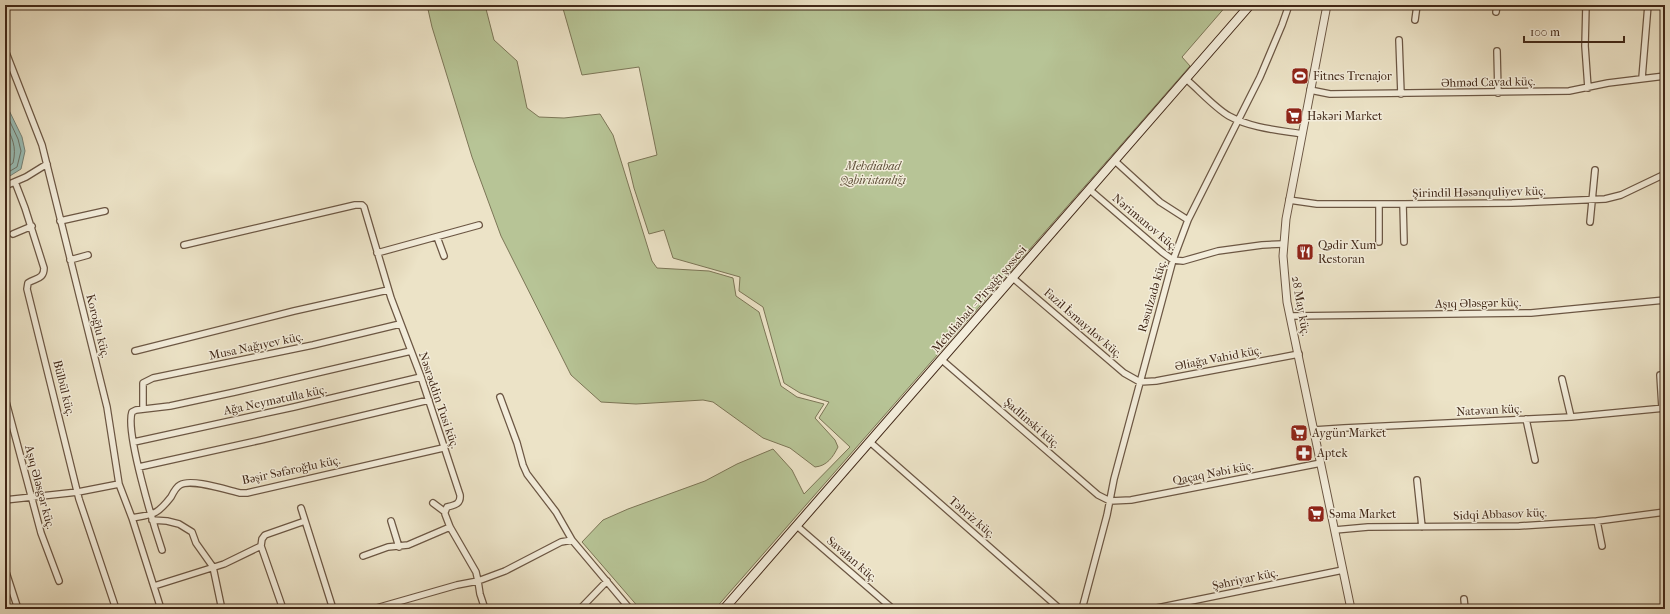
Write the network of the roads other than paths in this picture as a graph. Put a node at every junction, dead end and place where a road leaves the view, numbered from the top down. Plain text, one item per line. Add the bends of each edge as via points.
1 (1250, 5) edge
2 (1289, 5) edge
3 (1327, 5) edge
4 (1417, 5) edge
5 (1497, 5) edge
6 (1586, 5) edge
7 (1648, 5) edge
8 (1496, 12) dead end
9 (1415, 20) dead end
10 (1399, 40) dead end
11 (5, 50) edge
12 (1497, 51) dead end
13 (1665, 76) edge
14 (1642, 78) junction
15 (1186, 79) junction
16 (1588, 88) junction
17 (1310, 90) junction
18 (1498, 93) junction
19 (1401, 94) junction
20 (1238, 120) junction
21 (1302, 134) junction
22 (1115, 161) junction
23 (47, 164) junction
24 (1595, 170) dead end
25 (1665, 174) edge
26 (15, 182) junction
27 (5, 186) edge
28 (1090, 190) junction
29 (1593, 199) junction
30 (1289, 200) junction
31 (1379, 204) junction
32 (1403, 204) junction
33 (105, 211) dead end
34 (1188, 220) junction
35 (60, 221) junction
36 (1590, 222) dead end
37 (479, 225) dead end
38 (32, 226) junction
39 (13, 234) dead end
40 (437, 237) junction
41 (1379, 242) dead end
42 (1404, 242) dead end
43 (1283, 244) junction
44 (184, 245) dead end
45 (377, 253) junction
46 (88, 255) dead end
47 (444, 256) dead end
48 (70, 260) junction
49 (1173, 260) junction
50 (1014, 278) junction
51 (388, 290) junction
52 (1665, 300) edge
53 (1291, 316) junction
54 (400, 324) junction
55 (411, 351) junction
56 (136, 352) dead end
57 (1299, 354) junction
58 (942, 360) junction
59 (1660, 375) dead end
60 (421, 377) junction
61 (1562, 379) dead end
62 (1140, 382) junction
63 (5, 398) edge
64 (500, 398) dead end
65 (429, 400) junction
66 (1663, 408) edge
67 (143, 409) junction
68 (1571, 417) junction
69 (1526, 419) junction
70 (1314, 430) junction
71 (134, 442) junction
72 (870, 442) junction
73 (443, 448) junction
74 (1535, 460) dead end
75 (1321, 463) junction
76 (139, 467) junction
77 (1416, 480) dead end
78 (119, 484) junction
79 (78, 492) junction
80 (30, 497) junction
81 (5, 500) edge
82 (1110, 501) junction
83 (433, 503) dead end
84 (301, 508) dead end
85 (445, 512) junction
86 (1665, 512) edge
87 (151, 517) junction
88 (132, 518) junction
89 (305, 521) junction
90 (391, 521) dead end
91 (1597, 521) junction
92 (797, 526) junction
93 (450, 527) junction
94 (1422, 527) junction
95 (1335, 530) junction
96 (572, 540) junction
97 (261, 546) junction
98 (1602, 546) dead end
99 (399, 547) junction
100 (162, 550) dead end
101 (363, 556) dead end
102 (213, 567) junction
103 (5, 569) edge
104 (1343, 570) junction
105 (607, 580) junction
106 (59, 581) dead end
107 (478, 581) junction
108 (154, 586) junction
109 (1464, 599) dead end
110 (396, 606) edge
111 (18, 609) edge
112 (116, 609) edge
113 (162, 609) edge
114 (220, 609) edge
115 (283, 609) edge
116 (333, 609) edge
117 (373, 609) edge
118 (485, 609) edge
119 (580, 609) edge
120 (630, 609) edge
121 (724, 609) edge
122 (893, 609) edge
123 (1060, 609) edge
124 (1082, 609) edge
125 (1152, 609) edge
126 (1351, 609) edge
127 (1465, 609) edge

1 - 15 main road, Mehdiabad - Pirşağı şossesi
2 - 20 street, Rəsulzadə küç. via 1260,78
3 - 17 street, 28 May küç.
4 - 9 street
5 - 8 street
6 - 16 street
7 - 14 street
10 - 19 street
11 - 23 street, Koroğlu küç.
12 - 18 street
13 - 14 street, Əhməd Cavad küç.
14 - 16 street, Əhməd Cavad küç.
15 - 20 street via 1227,115
15 - 22 main road, Mehdiabad - Pirşağı şossesi
16 - 18 street, Əhməd Cavad küç.
17 - 19 street, Əhməd Cavad küç. via 1330,94
17 - 21 street, 28 May küç.
18 - 19 street, Əhməd Cavad küç.
20 - 21 street via 1253,126
20 - 34 street, Rəsulzadə küç.
21 - 30 street, 28 May küç.
22 - 28 main road, Mehdiabad - Pirşağı şossesi
22 - 34 street via 1160,202
23 - 26 street
23 - 35 street, Koroğlu küç.
24 - 29 street
25 - 29 street, Şirindil Həsənquliyev küç. via 1621,195
26 - 27 street
26 - 38 street, Bülbül küç.
28 - 49 street, Nərimanov küç.
28 - 50 main road, Mehdiabad - Pirşağı şossesi
29 - 32 street, Şirindil Həsənquliyev küç.
29 - 36 street
30 - 31 street, Şirindil Həsənquliyev küç. via 1316,204
30 - 43 street, 28 May küç.
31 - 32 street, Şirindil Həsənquliyev küç.
31 - 41 street
32 - 42 street
33 - 35 street
34 - 49 street, Rəsulzadə küç.
35 - 48 street, Koroğlu küç.
37 - 40 street
38 - 39 street
38 - 79 street, Bülbül küç. via 44,273 42,277 28,283 27,289
40 - 45 street
40 - 47 street
43 - 49 street, Nərimanov küç. via 1218,251 1183,261
43 - 53 street, 28 May küç. via 1284,276
44 - 45 street, Nəsrəddin Tusi küç. via 362,205
45 - 51 street, Nəsrəddin Tusi küç.
46 - 48 street
48 - 78 street, Koroğlu küç. via 107,407
49 - 62 street, Rəsulzadə küç.
50 - 58 main road, Mehdiabad - Pirşağı şossesi
50 - 62 street, Fazil İsmayılov küç. via 1124,373
51 - 54 street, Nəsrəddin Tusi küç.
51 - 56 street
52 - 53 street, Aşıq Ələsgər küç. via 1531,313
53 - 57 street, 28 May küç.
54 - 55 street, Nəsrəddin Tusi küç.
54 - 67 street, Musa Nağıyev küç. via 153,378 143,383
55 - 60 street, Nəsrəddin Tusi küç.
55 - 67 street via 235,392
57 - 62 street, Əliağa Vahid küç.
57 - 70 street, 28 May küç.
58 - 72 main road, Mehdiabad - Pirşağı şossesi
58 - 82 street, Şadlinski küç. via 1092,489
59 - 66 street
60 - 65 street, Nəsrəddin Tusi küç.
60 - 71 street, Ağa Neymətulla küç.
61 - 68 street
62 - 82 street, Rəsulzadə küç.
63 - 80 street, Aşıq Ələsgər küç.
64 - 96 street via 523,465 553,507
65 - 73 street, Nəsrəddin Tusi küç.
65 - 76 street
66 - 68 street, Natəvan küç.
67 - 71 street via 136,410 131,415
68 - 69 street, Natəvan küç.
69 - 70 street, Natəvan küç.
69 - 74 street
70 - 75 street, 28 May küç.
71 - 76 street
72 - 92 main road, Mehdiabad - Pirşağı şossesi
72 - 123 street, Təbriz küç.
73 - 85 street, Nəsrəddin Tusi küç. via 461,498
73 - 87 street, Bəşir Səfəroğlu küç. via 247,493 187,483 179,485 161,510
75 - 82 street, Qaçaq Nəbi küç. via 1131,500
75 - 95 street, 28 May küç.
76 - 87 street
77 - 94 street
78 - 79 street
78 - 88 street, Koroğlu küç.
79 - 80 street
79 - 112 street, Bülbül küç.
80 - 81 street
80 - 106 street, Aşıq Ələsgər küç.
82 - 124 street, Rəsulzadə küç.
83 - 85 street
84 - 89 street
85 - 93 street
86 - 91 street, Sidqi Abbasov küç.
87 - 88 street, Bəşir Səfəroğlu küç.
87 - 100 street
87 - 102 street via 186,527 192,532 196,543
88 - 108 street, Koroğlu küç.
89 - 97 street via 265,535
89 - 116 street
90 - 99 street
91 - 94 street, Sidqi Abbasov küç. via 1519,526
91 - 98 street
92 - 121 main road, Mehdiabad - Pirşağı şossesi
92 - 122 street, Savalan küç.
93 - 99 street
93 - 107 street via 476,572
94 - 95 street, Sidqi Abbasov küç.
95 - 104 street, 28 May küç.
96 - 105 street
96 - 107 street via 561,542 505,571
97 - 102 street
97 - 115 street
99 - 101 street via 388,547
102 - 108 street
102 - 114 street
103 - 111 street
104 - 125 street, Şəhriyar küç.
104 - 126 street, 28 May küç.
105 - 119 street
105 - 120 street
107 - 110 street via 457,585
107 - 118 street
108 - 113 street, Koroğlu küç.
109 - 127 street
110 - 117 street

